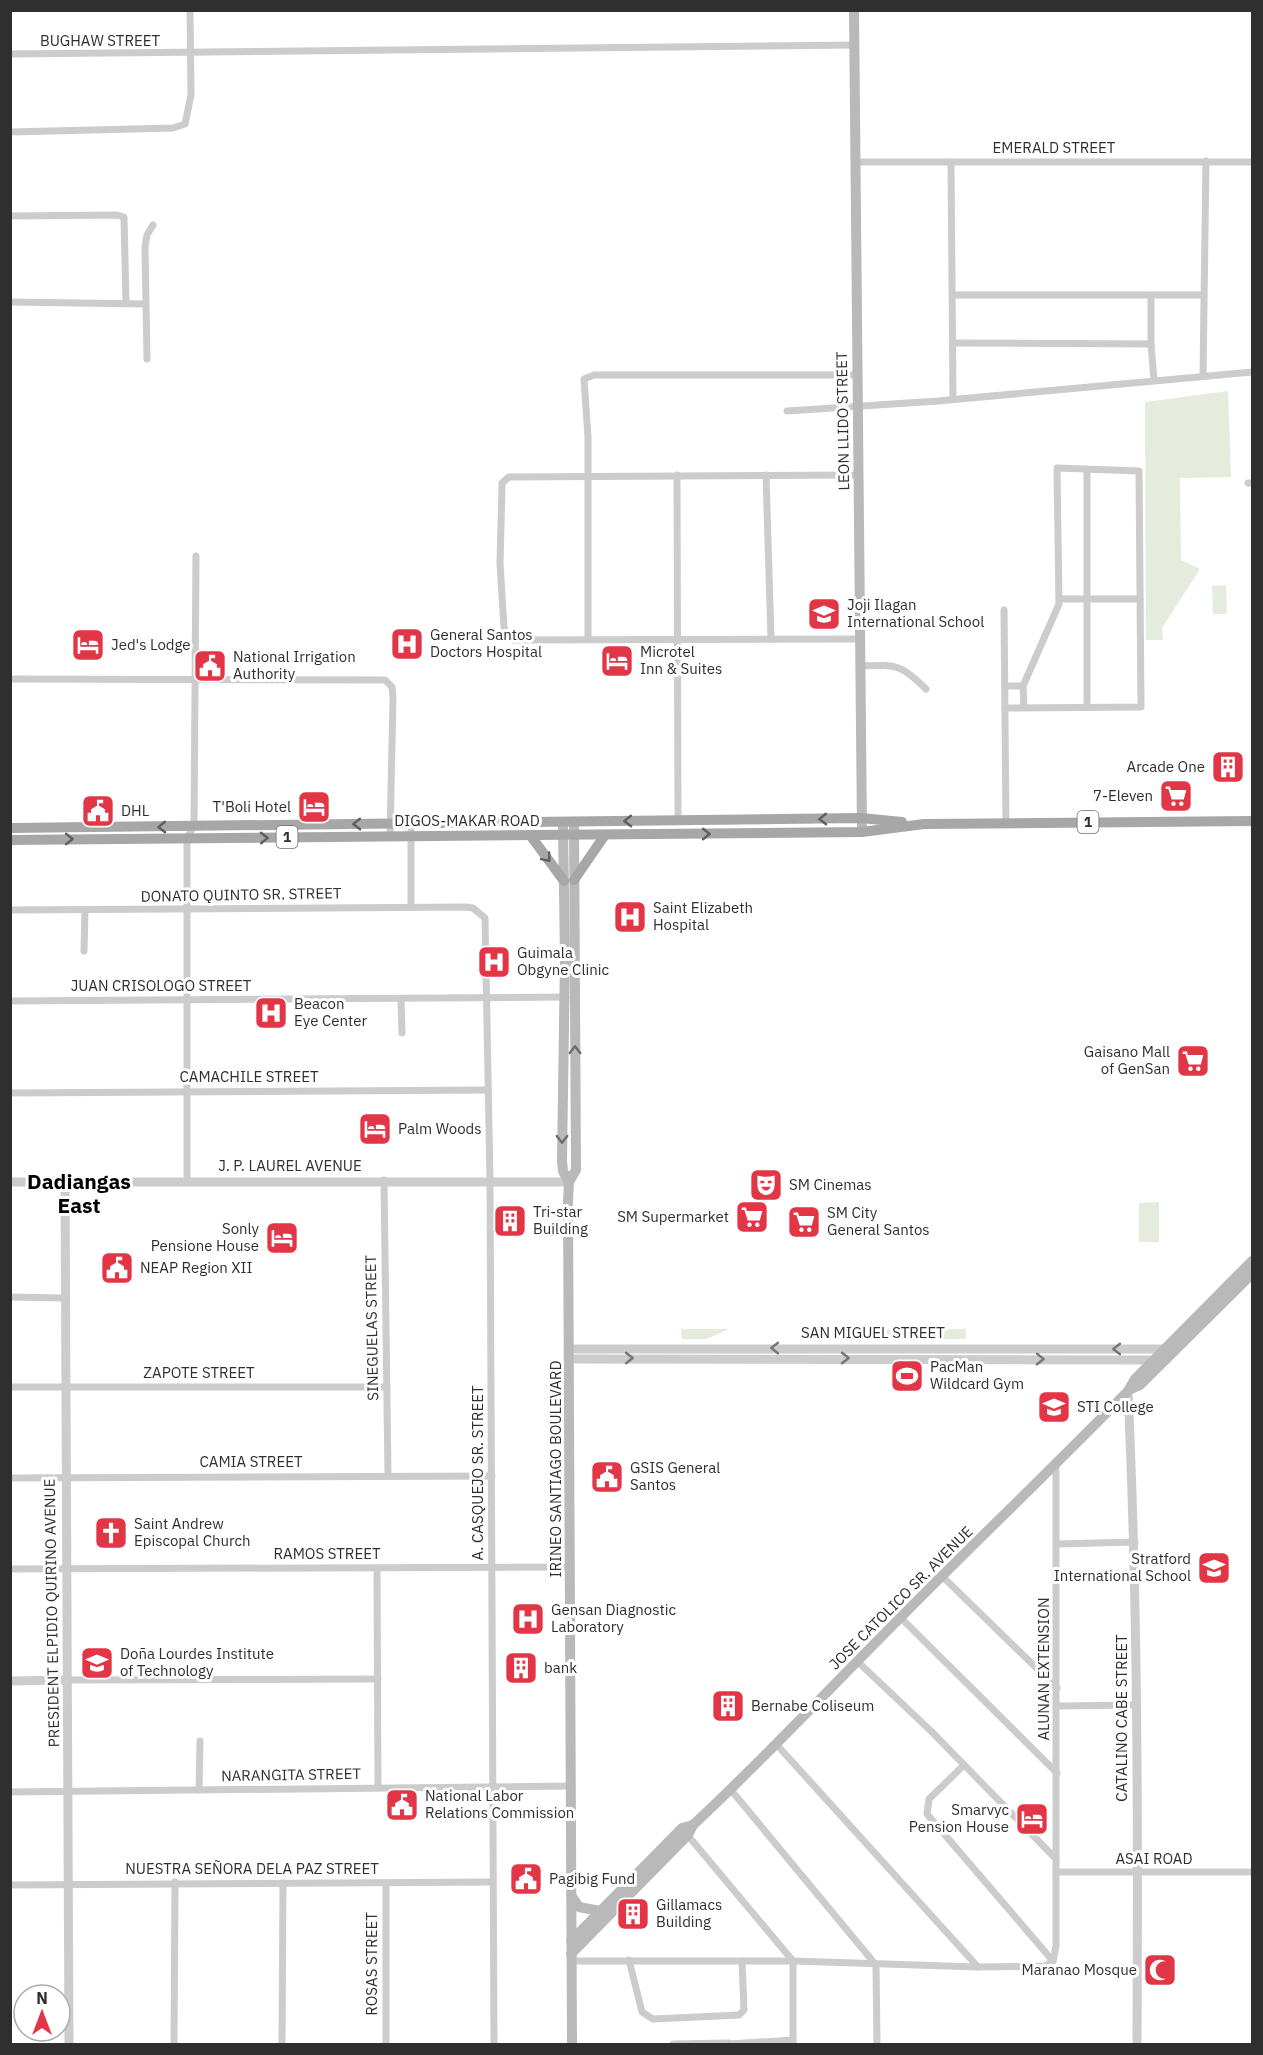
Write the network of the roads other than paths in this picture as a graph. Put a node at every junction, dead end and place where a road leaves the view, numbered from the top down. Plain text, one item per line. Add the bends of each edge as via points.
1 (190, 10) edge
2 (854, 10) edge
3 (854, 45) junction
4 (10, 54) edge
5 (189, 54) junction
6 (10, 132) edge
7 (1206, 161) junction
8 (856, 162) junction
9 (951, 162) junction
10 (1252, 162) edge
11 (10, 216) edge
12 (153, 225) dead end
13 (954, 295) junction
14 (1151, 295) junction
15 (1203, 295) junction
16 (10, 302) edge
17 (126, 303) junction
18 (145, 304) junction
19 (954, 343) junction
20 (1150, 344) junction
21 (147, 358) dead end
22 (1252, 372) edge
23 (857, 375) junction
24 (1203, 376) junction
25 (1155, 380) junction
26 (953, 399) junction
27 (858, 406) junction
28 (787, 411) dead end
29 (1087, 470) junction
30 (677, 475) junction
31 (766, 475) junction
32 (858, 475) junction
33 (588, 476) junction
34 (196, 556) dead end
35 (1087, 598) junction
36 (1059, 599) junction
37 (1140, 599) junction
38 (1004, 610) dead end
39 (676, 638) junction
40 (588, 639) junction
41 (771, 639) junction
42 (861, 639) junction
43 (861, 666) junction
44 (195, 678) junction
45 (10, 679) edge
46 (1005, 686) junction
47 (1023, 686) junction
48 (926, 689) dead end
49 (1024, 707) junction
50 (1087, 707) junction
51 (1005, 708) junction
52 (861, 818) junction
53 (678, 820) junction
54 (1252, 821) edge
55 (568, 822) junction
56 (1006, 823) junction
57 (390, 824) junction
58 (411, 824) junction
59 (924, 824) junction
60 (194, 826) junction
61 (10, 828) edge
62 (862, 832) junction
63 (530, 835) junction
64 (568, 835) junction
65 (605, 835) junction
66 (411, 836) junction
67 (390, 837) junction
68 (187, 838) junction
69 (10, 840) edge
70 (569, 880) junction
71 (411, 906) junction
72 (473, 908) joint
73 (187, 909) junction
74 (10, 910) edge
75 (84, 910) junction
76 (84, 951) dead end
77 (487, 998) junction
78 (569, 998) junction
79 (187, 999) junction
80 (400, 999) junction
81 (10, 1001) edge
82 (402, 1033) dead end
83 (488, 1090) junction
84 (188, 1091) junction
85 (10, 1093) edge
86 (384, 1180) junction
87 (490, 1180) junction
88 (65, 1181) junction
89 (187, 1181) junction
90 (10, 1182) edge
91 (569, 1182) junction
92 (1252, 1261) edge
93 (1252, 1274) edge
94 (10, 1298) edge
95 (65, 1298) junction
96 (571, 1354) junction
97 (1165, 1354) junction
98 (65, 1386) junction
99 (10, 1387) edge
100 (387, 1387) junction
101 (1128, 1390) junction
102 (1056, 1466) junction
103 (388, 1475) junction
104 (492, 1476) junction
105 (65, 1477) junction
106 (10, 1478) edge
107 (1135, 1542) junction
108 (1057, 1544) junction
109 (492, 1567) junction
110 (571, 1567) junction
111 (377, 1568) junction
112 (10, 1569) edge
113 (67, 1569) junction
114 (943, 1577) junction
115 (900, 1617) junction
116 (857, 1661) junction
117 (378, 1679) junction
118 (68, 1680) junction
119 (10, 1681) edge
120 (1057, 1688) junction
121 (1137, 1705) junction
122 (1057, 1706) junction
123 (200, 1741) dead end
124 (777, 1745) junction
125 (964, 1765) junction
126 (1057, 1773) junction
127 (493, 1786) junction
128 (572, 1786) junction
129 (378, 1788) junction
130 (199, 1790) junction
131 (731, 1790) junction
132 (10, 1792) edge
133 (68, 1792) junction
134 (688, 1830) junction
135 (1056, 1859) junction
136 (1056, 1872) junction
137 (1138, 1872) junction
138 (1252, 1872) edge
139 (175, 1882) junction
140 (493, 1882) junction
141 (283, 1883) junction
142 (386, 1883) junction
143 (68, 1884) junction
144 (10, 1885) edge
145 (571, 1895) junction
146 (600, 1911) junction
147 (571, 1941) junction
148 (571, 1958) junction
149 (629, 1960) junction
150 (742, 1961) junction
151 (793, 1961) junction
152 (1053, 1961) junction
153 (876, 1965) junction
154 (978, 1967) junction
155 (793, 2042) edge
156 (69, 2044) edge
157 (174, 2044) edge
158 (282, 2044) edge
159 (386, 2044) edge
160 (494, 2044) edge
161 (573, 2044) edge
162 (673, 2044) edge
163 (729, 2044) edge
164 (877, 2044) edge
165 (1137, 2044) edge

1 - 5 street
2 - 3 main road, LEON LLIDO STREET
3 - 5 street, BUGHAW STREET
3 - 8 main road, LEON LLIDO STREET
4 - 5 street, BUGHAW STREET
5 - 6 street via 189,109 185,124 179,127
7 - 9 street, EMERALD STREET
7 - 10 street, EMERALD STREET
7 - 15 street
8 - 9 street, EMERALD STREET
8 - 23 main road, LEON LLIDO STREET
9 - 13 street
11 - 17 street via 124,217
12 - 18 street via 145,247
13 - 14 street
13 - 19 street
14 - 15 street
14 - 20 street
15 - 24 street
16 - 17 street
17 - 18 street
18 - 21 street
19 - 20 street
19 - 26 street
20 - 25 street
22 - 24 street
23 - 27 main road, LEON LLIDO STREET
23 - 33 street via 587,376 584,387
24 - 25 street
25 - 26 street
26 - 27 street
27 - 28 street
27 - 32 main road, LEON LLIDO STREET
29 - 35 street
29 - 36 street via 1057,468
29 - 37 street via 1139,471
30 - 31 street
30 - 33 street
30 - 39 street
31 - 32 street
31 - 41 street
32 - 42 main road, LEON LLIDO STREET
33 - 40 street
33 - 40 street via 505,479 500,563 502,615 508,637
34 - 44 street
35 - 36 street
35 - 37 street
35 - 50 street
36 - 47 street
37 - 50 street via 1142,707
38 - 46 street
39 - 40 street
39 - 41 street
39 - 53 street
41 - 42 street
42 - 43 main road, LEON LLIDO STREET
43 - 48 street via 906,669
43 - 52 main road, LEON LLIDO STREET
44 - 45 street
44 - 57 street via 385,680 392,687 393,697
44 - 60 street
46 - 47 street
46 - 51 street
47 - 49 street
49 - 50 street
49 - 51 street
51 - 56 street
52 -> 53 main road, DIGOS-MAKAR ROAD / 1
52 - 59 main road, DIGOS-MAKAR ROAD / 1
52 - 62 main road, LEON LLIDO STREET
53 -> 55 main road, DIGOS-MAKAR ROAD / 1
54 - 56 main road, DIGOS-MAKAR ROAD / 1
55 - 58 main road, DIGOS-MAKAR ROAD / 1
55 - 64 main road, IRINEO SANTIAGO BOULEVARD
56 - 59 main road, DIGOS-MAKAR ROAD / 1
57 - 58 main road, DIGOS-MAKAR ROAD / 1
57 -> 60 main road, DIGOS-MAKAR ROAD / 1
57 - 67 street
58 - 66 street
59 - 62 main road, DIGOS-MAKAR ROAD / 1
60 -> 61 main road, DIGOS-MAKAR ROAD / 1
60 - 68 street
65 -> 62 main road, DIGOS-MAKAR ROAD / 1
63 - 64 main road, DIGOS-MAKAR ROAD / 1
63 - 66 main road, DIGOS-MAKAR ROAD / 1
63 -> 70 main road
64 - 65 main road, DIGOS-MAKAR ROAD / 1
64 - 70 main road, IRINEO SANTIAGO BOULEVARD
65 - 70 main road
66 - 67 main road, DIGOS-MAKAR ROAD / 1
66 - 71 street
68 -> 67 main road, DIGOS-MAKAR ROAD / 1
69 -> 68 main road, DIGOS-MAKAR ROAD / 1
68 - 73 street
70 - 78 main road, IRINEO SANTIAGO BOULEVARD
71 - 72 street, DONATO QUINTO SR. STREET
71 - 73 street, DONATO QUINTO SR. STREET
72 - 77 street, A. CASQUEJO SR. STREET via 485,918 486,924
73 - 75 street, DONATO QUINTO SR. STREET
73 - 79 street
74 - 75 street, DONATO QUINTO SR. STREET
75 - 76 street
77 - 78 street, JUAN CRISOLOGO STREET
77 - 80 street, JUAN CRISOLOGO STREET
77 - 83 street, A. CASQUEJO SR. STREET
78 - 91 main road, IRINEO SANTIAGO BOULEVARD via 576,1170
79 - 80 street, JUAN CRISOLOGO STREET
79 - 81 street, JUAN CRISOLOGO STREET
79 - 84 street
80 - 82 street
83 - 84 street, CAMACHILE STREET
83 - 87 street, A. CASQUEJO SR. STREET
84 - 85 street, CAMACHILE STREET
84 - 89 street
86 - 87 street, J. P. LAUREL AVENUE
86 - 89 street, J. P. LAUREL AVENUE
86 - 100 street, SINEGUELAS STREET
87 - 91 street, J. P. LAUREL AVENUE
87 - 104 street, A. CASQUEJO SR. STREET
88 - 89 street, J. P. LAUREL AVENUE
88 - 90 street, J. P. LAUREL AVENUE
88 - 95 street, PRESIDENT ELPIDIO QUIRINO AVENUE
91 - 96 main road, IRINEO SANTIAGO BOULEVARD
92 - 97 main road, JOSE CATOLICO SR. AVENUE
93 - 97 main road, JOSE CATOLICO SR. AVENUE
94 - 95 street
95 - 98 street, PRESIDENT ELPIDIO QUIRINO AVENUE
96 -> 97 street, SAN MIGUEL STREET
97 -> 96 street, SAN MIGUEL STREET
96 - 110 main road, IRINEO SANTIAGO BOULEVARD
97 - 101 main road, JOSE CATOLICO SR. AVENUE via 1140,1385
98 - 99 street, ZAPOTE STREET
98 - 100 street, ZAPOTE STREET
98 - 105 street, PRESIDENT ELPIDIO QUIRINO AVENUE
100 - 103 street, SINEGUELAS STREET
101 - 102 main road, JOSE CATOLICO SR. AVENUE
101 - 107 street, CATALINO CABE STREET
102 - 108 street, ALUNAN EXTENSION
102 - 114 main road, JOSE CATOLICO SR. AVENUE
103 - 104 street, CAMIA STREET
103 - 105 street, CAMIA STREET
104 - 109 street, A. CASQUEJO SR. STREET
105 - 106 street, CAMIA STREET
105 - 113 street, PRESIDENT ELPIDIO QUIRINO AVENUE
107 - 108 street
107 - 121 street, CATALINO CABE STREET
108 - 120 street, ALUNAN EXTENSION
109 - 110 street, RAMOS STREET
109 - 111 street, RAMOS STREET
109 - 127 street, A. CASQUEJO SR. STREET
110 - 128 main road, IRINEO SANTIAGO BOULEVARD
111 - 113 street, RAMOS STREET
111 - 117 street
112 - 113 street, RAMOS STREET
113 - 118 street, PRESIDENT ELPIDIO QUIRINO AVENUE
114 - 115 main road, JOSE CATOLICO SR. AVENUE
114 - 120 street
115 - 116 main road, JOSE CATOLICO SR. AVENUE
115 - 126 street
116 - 124 main road, JOSE CATOLICO SR. AVENUE
116 - 125 street
117 - 118 street
117 - 129 street
118 - 119 street
118 - 133 street, PRESIDENT ELPIDIO QUIRINO AVENUE
120 - 122 street, ALUNAN EXTENSION
121 - 122 street
121 - 137 street, CATALINO CABE STREET
122 - 126 street, ALUNAN EXTENSION
123 - 130 street
124 - 131 main road, JOSE CATOLICO SR. AVENUE
124 - 154 street
125 - 135 street
125 - 152 street via 929,1799 927,1814
126 - 135 street, ALUNAN EXTENSION
127 - 128 street, NARANGITA STREET
127 - 129 street, NARANGITA STREET
127 - 140 street, A. CASQUEJO SR. STREET
128 - 145 main road, IRINEO SANTIAGO BOULEVARD
129 - 130 street, NARANGITA STREET
130 - 133 street, NARANGITA STREET
131 - 134 main road, JOSE CATOLICO SR. AVENUE
131 - 153 street
132 - 133 street, NARANGITA STREET
133 - 143 street, PRESIDENT ELPIDIO QUIRINO AVENUE
134 - 146 main road, JOSE CATOLICO SR. AVENUE
134 - 148 main road, JOSE CATOLICO SR. AVENUE
134 - 151 street
135 - 136 street, ALUNAN EXTENSION
136 - 137 street, ASAI ROAD
136 - 152 street, ALUNAN EXTENSION
137 - 138 street, ASAI ROAD
137 - 165 street, CATALINO CABE STREET
139 - 141 street, NUESTRA SEÑORA DELA PAZ STREET
139 - 143 street, NUESTRA SEÑORA DELA PAZ STREET
139 - 157 street
140 - 142 street, NUESTRA SEÑORA DELA PAZ STREET
140 - 160 street, A. CASQUEJO SR. STREET
141 - 142 street, NUESTRA SEÑORA DELA PAZ STREET
141 - 158 street
142 - 159 street, ROSAS STREET
143 - 144 street, NUESTRA SEÑORA DELA PAZ STREET
143 - 156 street, PRESIDENT ELPIDIO QUIRINO AVENUE
145 - 146 main road via 579,1906
145 - 147 main road, IRINEO SANTIAGO BOULEVARD
146 - 147 main road, JOSE CATOLICO SR. AVENUE
147 - 148 main road, IRINEO SANTIAGO BOULEVARD
148 - 149 street
148 - 161 main road, IRINEO SANTIAGO BOULEVARD
149 - 150 street
149 - 150 street via 642,2012 653,2019 739,2015 744,2010
150 - 151 street
151 - 153 street
151 - 155 street
152 - 154 street via 1045,1966
153 - 154 street
153 - 164 street
155 - 163 street
162 - 163 street

